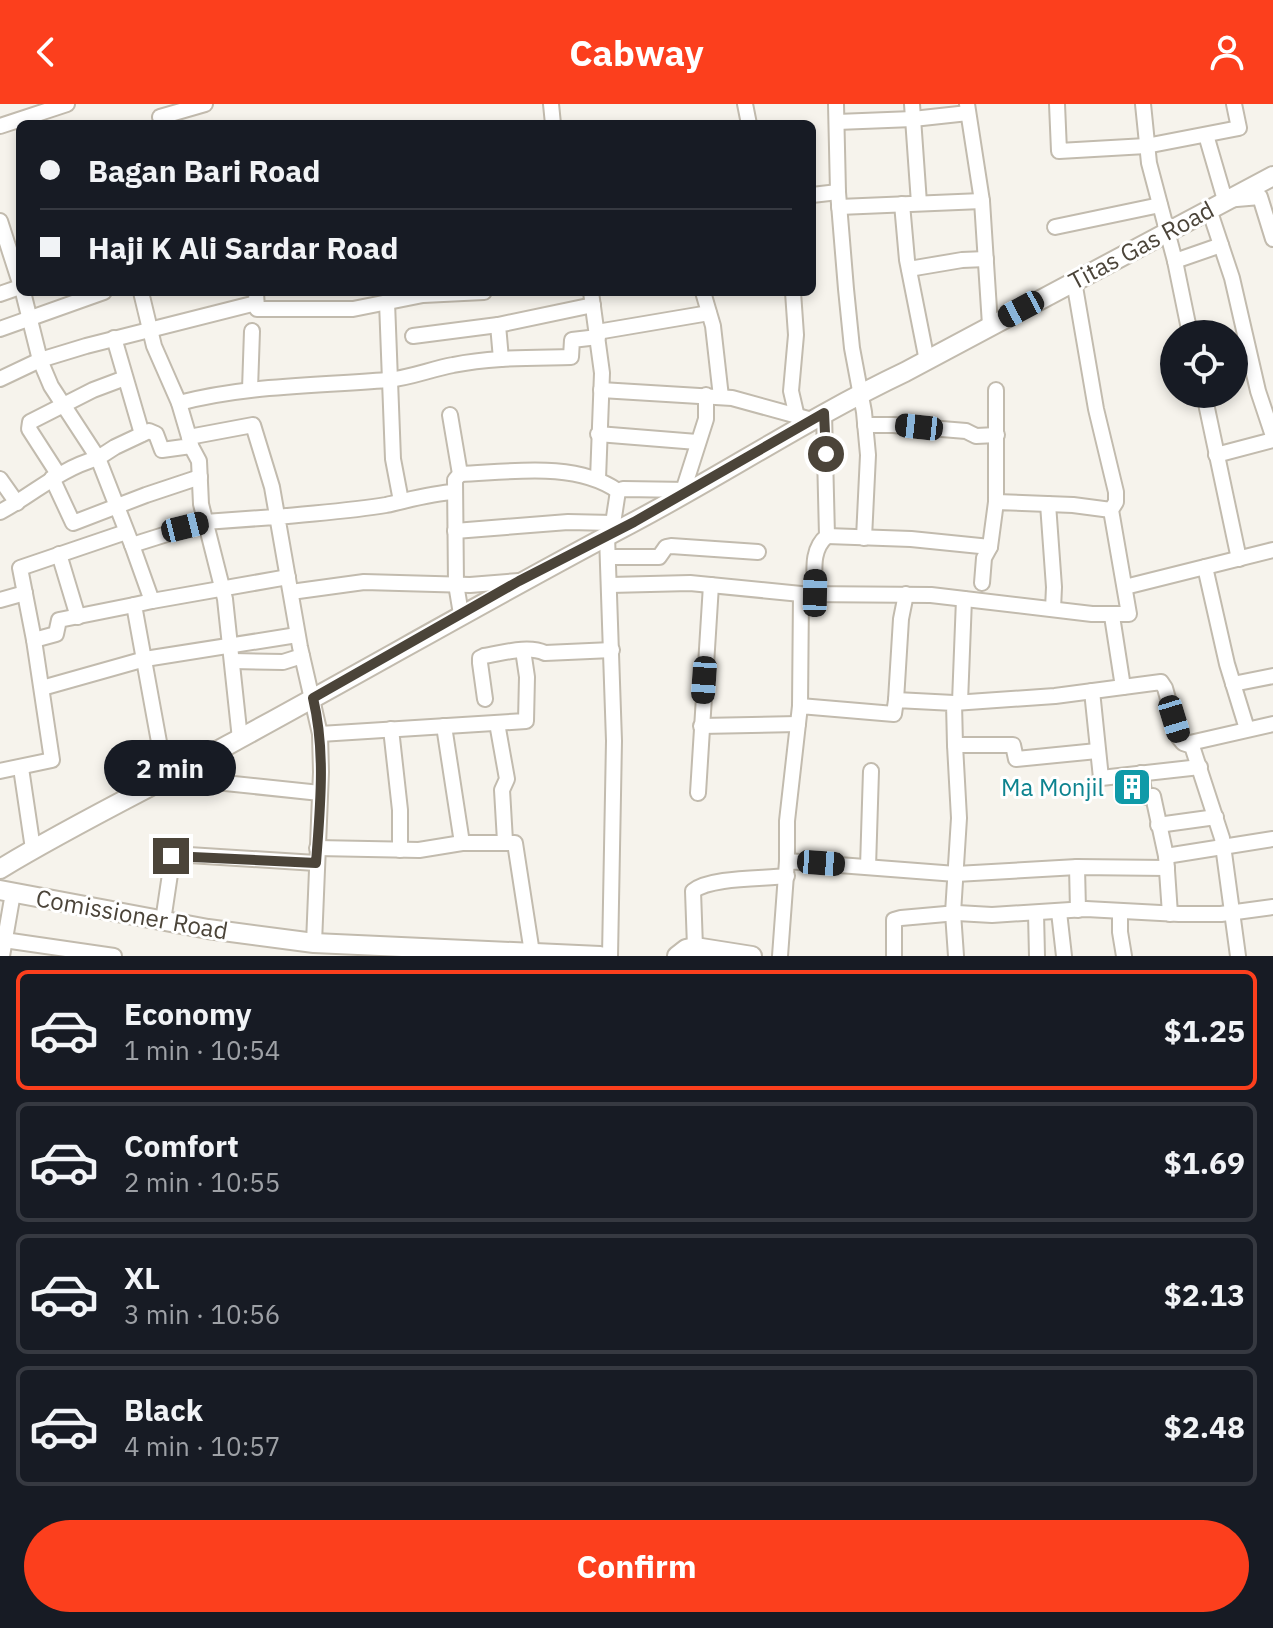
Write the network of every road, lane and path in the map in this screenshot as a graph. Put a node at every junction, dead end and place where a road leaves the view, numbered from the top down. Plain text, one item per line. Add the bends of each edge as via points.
1 (67, 104) edge
2 (205, 104) edge
3 (836, 104) edge
4 (1057, 104) edge
5 (1143, 104) edge
6 (1234, 104) edge
7 (968, 108) edge
8 (912, 112) edge
9 (159, 115) edge
10 (18, 120) edge
11 (837, 122) junction
12 (1206, 135) junction
13 (1146, 146) junction
14 (1273, 176) edge
15 (816, 196) edge
16 (838, 199) junction
17 (982, 201) junction
18 (919, 203) junction
19 (902, 204) junction
20 (1160, 205) junction
21 (1217, 205) junction
22 (0, 221) edge
23 (1055, 227) dead end
24 (1168, 232) junction
25 (1273, 239) edge
26 (1221, 245) junction
27 (11, 256) edge
28 (986, 259) junction
29 (1175, 261) junction
30 (909, 269) junction
31 (1074, 281) junction
32 (24, 296) edge
33 (93, 296) edge
34 (142, 296) edge
35 (409, 296) edge
36 (704, 296) edge
37 (793, 296) edge
38 (256, 298) edge
39 (592, 299) edge
40 (382, 300) edge
41 (709, 313) junction
42 (30, 318) junction
43 (1187, 320) edge
44 (498, 325) junction
45 (990, 325) junction
46 (0, 329) edge
47 (150, 329) junction
48 (252, 331) dead end
49 (597, 334) junction
50 (413, 336) dead end
51 (114, 338) junction
52 (501, 359) junction
53 (40, 360) junction
54 (927, 361) junction
55 (125, 378) junction
56 (0, 379) edge
57 (390, 380) junction
58 (250, 389) junction
59 (601, 390) junction
60 (996, 390) dead end
61 (861, 393) junction
62 (714, 396) junction
63 (179, 403) junction
64 (64, 406) junction
65 (1207, 408) edge
66 (450, 415) dead end
67 (811, 417) junction
68 (865, 425) junction
69 (142, 434) junction
70 (598, 434) junction
71 (997, 435) junction
72 (1273, 438) edge
73 (190, 442) junction
74 (697, 442) junction
75 (1216, 455) junction
76 (98, 458) junction
77 (460, 474) junction
78 (55, 476) junction
79 (200, 477) junction
80 (0, 479) edge
81 (598, 479) junction
82 (618, 491) junction
83 (686, 491) junction
84 (455, 492) junction
85 (401, 501) junction
86 (996, 502) junction
87 (17, 503) junction
88 (1048, 504) junction
89 (115, 506) junction
90 (1111, 510) junction
91 (0, 512) edge
92 (278, 517) junction
93 (205, 522) junction
94 (455, 531) junction
95 (611, 531) junction
96 (827, 536) junction
97 (129, 538) junction
98 (864, 538) junction
99 (990, 547) junction
100 (1273, 550) edge
101 (758, 552) dead end
102 (59, 554) junction
103 (608, 557) junction
104 (1239, 559) junction
105 (1205, 567) junction
106 (519, 581) junction
107 (982, 583) dead end
108 (456, 584) junction
109 (289, 585) junction
110 (610, 585) junction
111 (711, 585) junction
112 (1125, 587) junction
113 (223, 588) junction
114 (25, 593) junction
115 (808, 594) junction
116 (906, 594) junction
117 (964, 599) junction
118 (0, 600) edge
119 (152, 601) junction
120 (134, 605) junction
121 (1053, 609) junction
122 (461, 614) junction
123 (1112, 616) junction
124 (78, 617) junction
125 (297, 635) junction
126 (34, 640) junction
127 (231, 645) junction
128 (523, 650) junction
129 (612, 650) junction
130 (302, 656) junction
131 (145, 659) junction
132 (232, 661) junction
133 (1273, 676) edge
134 (1233, 684) junction
135 (1123, 687) junction
136 (42, 688) junction
137 (1092, 691) junction
138 (313, 698) junction
139 (485, 699) dead end
140 (896, 700) junction
141 (957, 702) junction
142 (800, 706) junction
143 (497, 723) junction
144 (798, 724) junction
145 (1273, 724) edge
146 (444, 726) junction
147 (701, 726) junction
148 (391, 729) junction
149 (1247, 729) junction
150 (320, 734) junction
151 (240, 739) junction
152 (159, 742) dead end
153 (1190, 743) junction
154 (955, 745) junction
155 (1097, 751) junction
156 (1200, 767) junction
157 (21, 768) junction
158 (0, 771) edge
159 (180, 771) junction
160 (871, 771) dead end
161 (1141, 773) junction
162 (320, 793) junction
163 (698, 793) dead end
164 (1216, 817) junction
165 (1158, 825) junction
166 (1273, 839) edge
167 (505, 841) junction
168 (462, 843) junction
169 (1223, 846) junction
170 (33, 849) junction
171 (400, 850) junction
172 (317, 856) junction
173 (1166, 862) junction
174 (868, 867) junction
175 (1077, 867) junction
176 (787, 868) junction
177 (0, 869) edge
178 (956, 874) junction
179 (7, 892) edge
180 (1273, 907) edge
181 (1078, 910) junction
182 (1120, 911) junction
183 (1059, 912) junction
184 (1233, 912) junction
185 (953, 913) junction
186 (1036, 913) junction
187 (1170, 914) junction
188 (163, 921) junction
189 (4, 940) junction
190 (314, 943) junction
191 (695, 947) junction
192 (422, 952) edge
193 (467, 952) edge
194 (532, 953) junction
195 (2, 956) edge
196 (114, 956) edge
197 (600, 956) edge
198 (610, 956) edge
199 (677, 956) edge
200 (749, 956) edge
201 (780, 956) edge
202 (894, 956) edge
203 (956, 956) edge
204 (1037, 956) edge
205 (1064, 956) edge
206 (1124, 956) edge
207 (1238, 956) edge

1 - 10 street
2 - 9 street
3 - 11 street
4 - 13 street via 1059,151
5 - 13 street
6 - 12 street via 1239,128
7 - 8 street
7 - 17 street
8 - 11 street
8 - 18 street
11 - 16 street
12 - 13 street
12 - 21 street
13 - 20 street
14 - 21 street, Titas Gas Road
15 - 16 street
16 - 19 street
16 - 61 street
17 - 18 street
17 - 28 street
18 - 19 street
19 - 30 street
20 - 23 street
20 - 24 street
21 - 24 street, Titas Gas Road
21 - 25 street via 1260,197
21 - 26 street
22 - 27 street
24 - 29 street
24 - 31 street, Titas Gas Road
26 - 29 street
26 - 72 street
28 - 30 street
28 - 45 street
29 - 43 street
30 - 54 street
31 - 45 street, Titas Gas Road
31 - 90 street via 1116,492
32 - 42 street
33 - 42 street
34 - 47 street
35 - 40 street
36 - 41 street
37 - 67 street via 791,391
38 - 40 street via 257,309 293,310 353,309
38 - 47 street
39 - 44 street
39 - 49 street
40 - 57 street
41 - 49 street
41 - 62 street via 719,366
42 - 46 street
42 - 53 street
44 - 50 street
44 - 52 street
45 - 54 street, Titas Gas Road
47 - 51 street
47 - 63 street
48 - 58 street
49 - 52 street via 572,340 571,357
49 - 59 street
51 - 53 street
51 - 55 street
52 - 57 street
53 - 56 street
53 - 64 street
54 - 61 street, Titas Gas Road
55 - 64 street
55 - 69 street
57 - 58 street
57 - 85 street via 393,459
58 - 63 street
59 - 62 street
59 - 70 street
60 - 71 street
61 - 67 street, Titas Gas Road
61 - 68 street
62 - 67 street
62 - 74 street
63 - 73 street
64 - 76 street
64 - 78 street via 28,425
65 - 75 street
66 - 77 street
67 - 83 street, Titas Gas Road
67 - 96 street
68 - 71 street
68 - 98 street
69 - 73 street via 154,431 162,450
69 - 76 street
70 - 74 street
70 - 81 street
71 - 86 street
72 - 75 street
73 - 79 street
73 - 92 street via 253,425
74 - 83 street
75 - 104 street
76 - 78 street
76 - 89 street
77 - 81 street via 540,471
77 - 84 street
78 - 87 street
78 - 89 street via 71,523
79 - 89 street
79 - 93 street
80 - 87 street
81 - 82 street
82 - 83 street
82 - 95 street
83 - 95 street, Titas Gas Road
84 - 85 street
84 - 94 street
85 - 92 street
86 - 88 street
86 - 99 street
87 - 91 street
88 - 90 street
88 - 121 street
89 - 97 street
90 - 112 street
92 - 93 street
92 - 109 street
93 - 97 street
93 - 113 street
94 - 95 street via 568,522
94 - 108 street
95 - 103 street
95 - 106 street, Titas Gas Road
96 - 98 street
96 - 115 street via 815,555
97 - 102 street
97 - 119 street
98 - 99 street
99 - 107 street
100 - 104 street
101 - 103 street via 671,546 659,557
102 - 114 street via 20,568
102 - 124 street
103 - 110 street
104 - 105 street
105 - 112 street
105 - 134 street
106 - 108 street
106 - 122 street, Titas Gas Road
108 - 109 street
108 - 122 street
109 - 113 street
109 - 125 street
110 - 111 street
110 - 129 street
111 - 115 street
111 - 147 street
112 - 123 street via 1129,614
113 - 119 street
113 - 127 street
114 - 118 street
114 - 126 street
115 - 116 street
115 - 142 street
116 - 117 street
116 - 140 street
117 - 121 street
117 - 141 street
119 - 120 street
120 - 124 street
120 - 131 street
121 - 123 street
122 - 138 street, Titas Gas Road
123 - 135 street
124 - 126 street via 59,620 56,634
125 - 127 street
125 - 130 street
126 - 136 street
127 - 131 street
127 - 132 street
128 - 129 street
128 - 139 street via 480,658
128 - 143 street via 526,721
129 - 198 street
130 - 132 street via 283,662
130 - 138 street
131 - 136 street
131 - 152 street
132 - 151 street
133 - 134 street
134 - 149 street
135 - 137 street
135 - 153 street via 1161,682 1179,738
136 - 157 street via 52,760
137 - 141 street
137 - 155 street
138 - 150 street
138 - 151 street, Titas Gas Road
140 - 141 street
140 - 142 street via 894,714
141 - 154 street
142 - 144 street
143 - 146 street
143 - 167 street via 507,779 502,790
144 - 147 street
144 - 176 street
145 - 149 street
146 - 148 street
146 - 168 street
147 - 163 street
148 - 150 street
148 - 171 street
149 - 153 street
150 - 162 street
151 - 159 street, Titas Gas Road
153 - 156 street
154 - 155 street via 1013,745 1016,759
154 - 178 street
155 - 161 street via 1101,778
156 - 161 street
156 - 164 street
157 - 158 street
157 - 170 street
159 - 162 street via 196,780
159 - 170 street, Titas Gas Road
160 - 174 street
161 - 165 street via 1145,797 1153,796
162 - 172 street
164 - 165 street
164 - 169 street
165 - 173 street
166 - 169 street
167 - 168 street
167 - 194 street via 518,849
168 - 171 street
169 - 173 street
169 - 184 street
170 - 177 street, Titas Gas Road
171 - 172 street
172 - 188 street via 173,854
172 - 190 street
173 - 175 street
173 - 187 street
174 - 176 street
174 - 178 street
175 - 178 street
175 - 181 street
176 - 191 street via 693,891
176 - 201 street
178 - 185 street
179 - 188 street, Comissioner Road
179 - 189 street
180 - 184 street
181 - 182 street
181 - 183 street
182 - 187 street
182 - 206 street
183 - 186 street
183 - 205 street
184 - 187 street
184 - 207 street
185 - 186 street
185 - 202 street via 894,920
185 - 203 street
186 - 204 street
188 - 190 street, Comissioner Road
189 - 195 street
189 - 196 street
190 - 192 street, Comissioner Road
191 - 199 street
191 - 200 street
192 - 193 street, Comissioner Road
193 - 194 street, Comissioner Road
194 - 197 street, Comissioner Road

